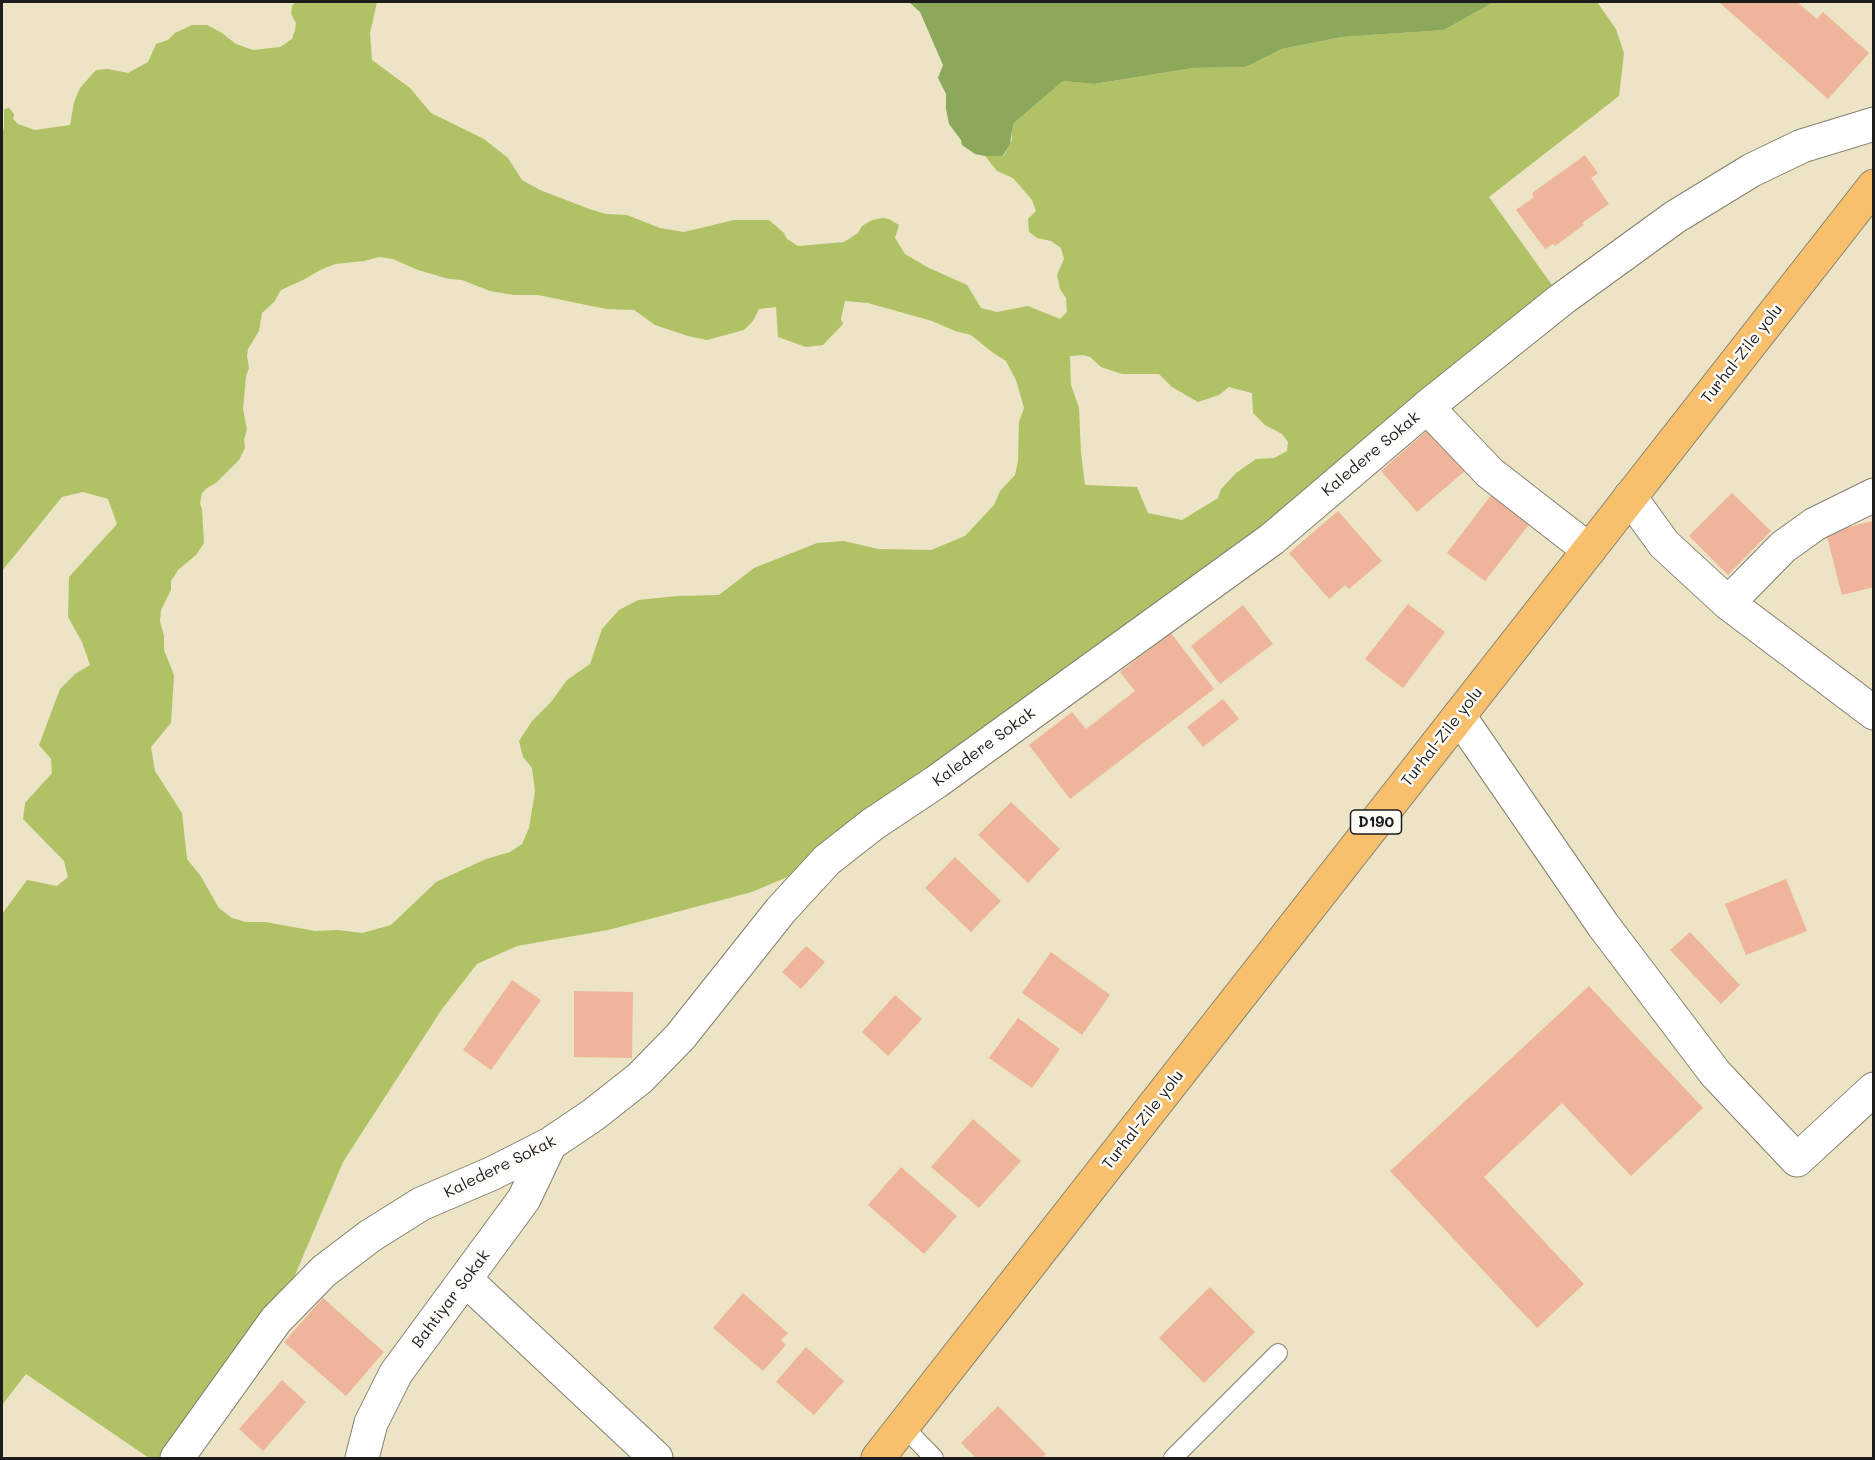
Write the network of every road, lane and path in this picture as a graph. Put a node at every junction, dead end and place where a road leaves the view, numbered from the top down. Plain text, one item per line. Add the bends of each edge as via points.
1 (1874, 124) edge
2 (1874, 186) edge
3 (1426, 407) junction
4 (1874, 495) edge
5 (1630, 497) junction
6 (1588, 550) junction
7 (1728, 603) junction
8 (1874, 713) edge
9 (1459, 716) junction
10 (1874, 1089) edge
11 (550, 1144) junction
12 (465, 1280) junction
13 (1278, 1353) dead end
14 (903, 1426) junction
15 (177, 1458) edge
16 (362, 1458) edge
17 (656, 1458) edge
18 (878, 1458) edge
19 (934, 1458) edge
20 (1173, 1458) edge

1 - 3 street, Kaledere Sokak via 1802,146 1675,217 1562,299
2 - 5 main road, Turhal-Zile yolu / D190
3 - 6 street via 1490,473
3 - 11 street, Kaledere Sokak via 1272,539 827,860 781,910 680,1037 640,1078
4 - 7 street via 1815,524 1783,547
5 - 6 main road, Turhal-Zile yolu / D190
5 - 7 street via 1664,544
6 - 9 main road, Turhal-Zile yolu / D190
7 - 8 street
9 - 10 street via 1603,925 1715,1073 1797,1160
9 - 14 main road, Turhal-Zile yolu / D190
11 - 12 street, Bahtiyar Sokak via 524,1199
11 - 15 street, Kaledere Sokak via 421,1204 369,1236 324,1271 276,1320
12 - 16 street, Bahtiyar Sokak via 391,1382 371,1423
12 - 17 street
13 - 20 lane
14 - 18 main road, Turhal-Zile yolu / D190
14 - 19 lane

